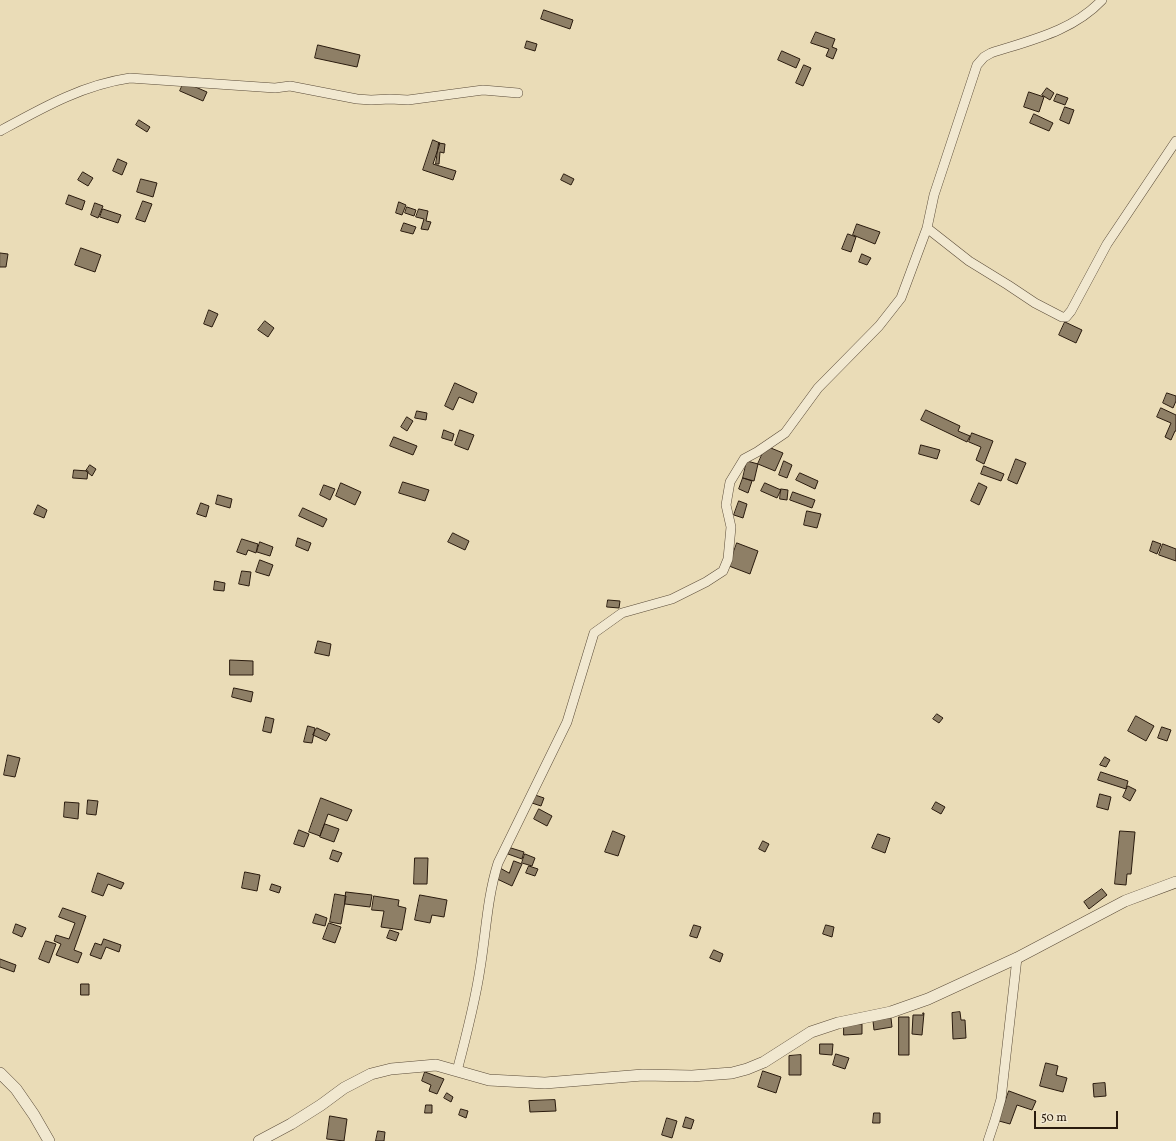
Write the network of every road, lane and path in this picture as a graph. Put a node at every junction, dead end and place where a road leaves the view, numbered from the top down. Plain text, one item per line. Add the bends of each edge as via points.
1 (1102, 0) edge
2 (518, 93) dead end
3 (0, 131) edge
4 (1176, 141) edge
5 (927, 228) junction
6 (1176, 882) edge
7 (1017, 958) junction
8 (457, 1071) junction
9 (0, 1073) edge
10 (49, 1141) edge
11 (259, 1141) edge
12 (988, 1141) edge

1 - 5 street via 1074,23 1046,36 991,53 977,65 934,195
2 - 3 street via 483,90 408,100 371,100 290,86 276,88 130,78 111,80 83,89
4 - 5 street via 1107,244 1066,317 1035,303 969,261
5 - 8 street via 901,298 879,326 818,388 785,433 744,459 730,482 726,505 731,527 728,559 723,571 672,599 622,612 594,633 567,722 498,863 488,902 480,970
6 - 7 street via 1125,901
7 - 8 street via 928,999 891,1012 838,1022 811,1032 756,1066 732,1073 692,1076 643,1075 545,1083 489,1080
7 - 12 street via 1001,1099
8 - 11 street via 436,1065 391,1069 371,1074
9 - 10 street via 16,1089

